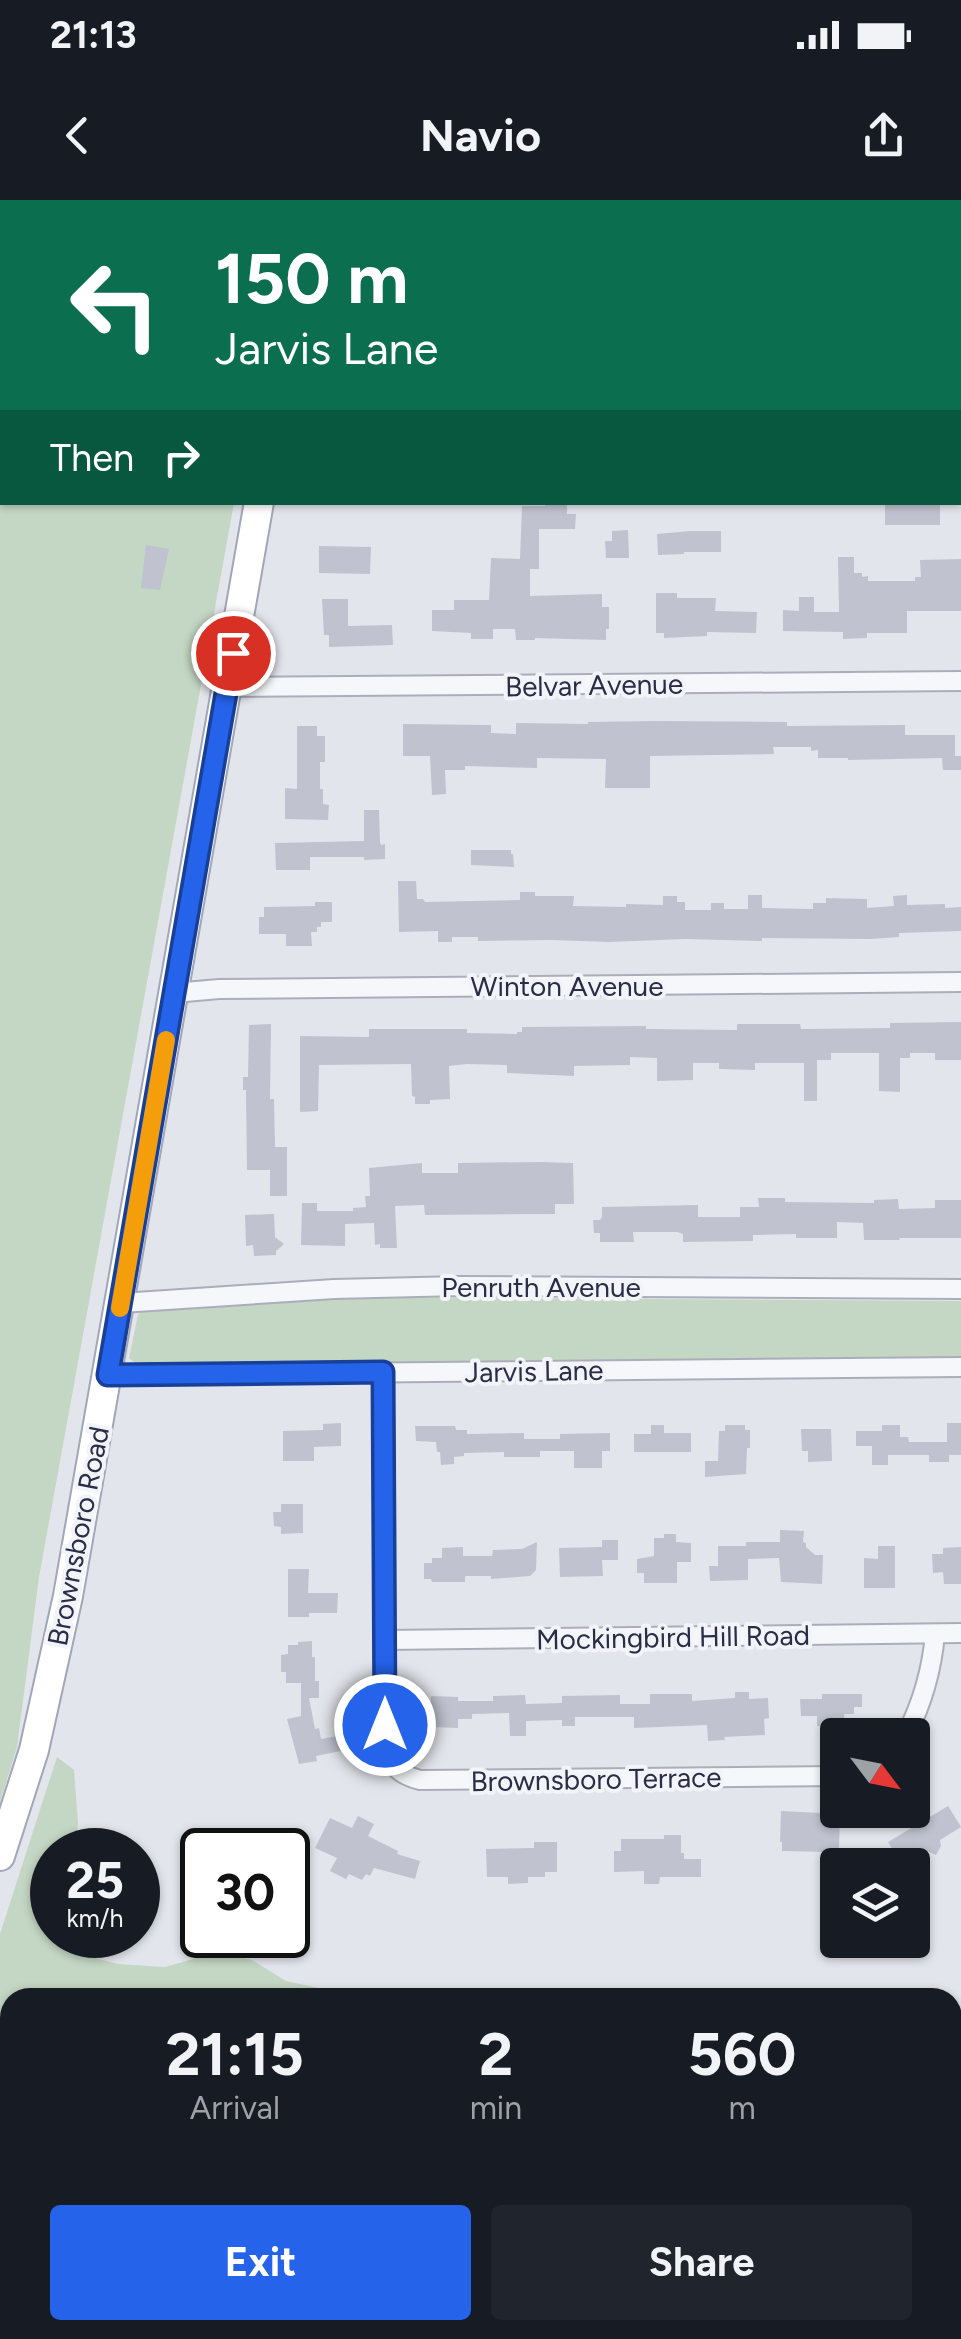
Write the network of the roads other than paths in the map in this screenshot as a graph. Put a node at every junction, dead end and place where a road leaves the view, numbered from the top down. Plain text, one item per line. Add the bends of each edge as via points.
1 (258, 505) edge
2 (961, 681) edge
3 (227, 687) junction
4 (961, 982) edge
5 (174, 993) junction
6 (961, 1288) edge
7 (121, 1303) junction
8 (961, 1367) edge
9 (383, 1372) junction
10 (108, 1375) junction
11 (961, 1633) edge
12 (935, 1634) junction
13 (385, 1640) junction
14 (914, 1718) edge
15 (820, 1776) edge
16 (0, 1856) edge

1 - 3 main road, Brownsboro Road
2 - 3 street, Belvar Avenue
3 - 5 main road, Brownsboro Road
4 - 5 street, Winton Avenue
5 - 7 main road, Brownsboro Road
6 - 7 street, Penruth Avenue via 461,1286
7 - 10 main road, Brownsboro Road
8 - 9 street, Jarvis Lane
9 - 10 street, Jarvis Lane
9 - 13 street, Brownsboro Terrace
10 - 16 main road, Brownsboro Road via 56,1654
11 - 12 street, Mockingbird Hill Road
12 - 13 street, Mockingbird Hill Road
12 - 14 street
13 - 15 street, Brownsboro Terrace via 388,1751 393,1766 411,1778

